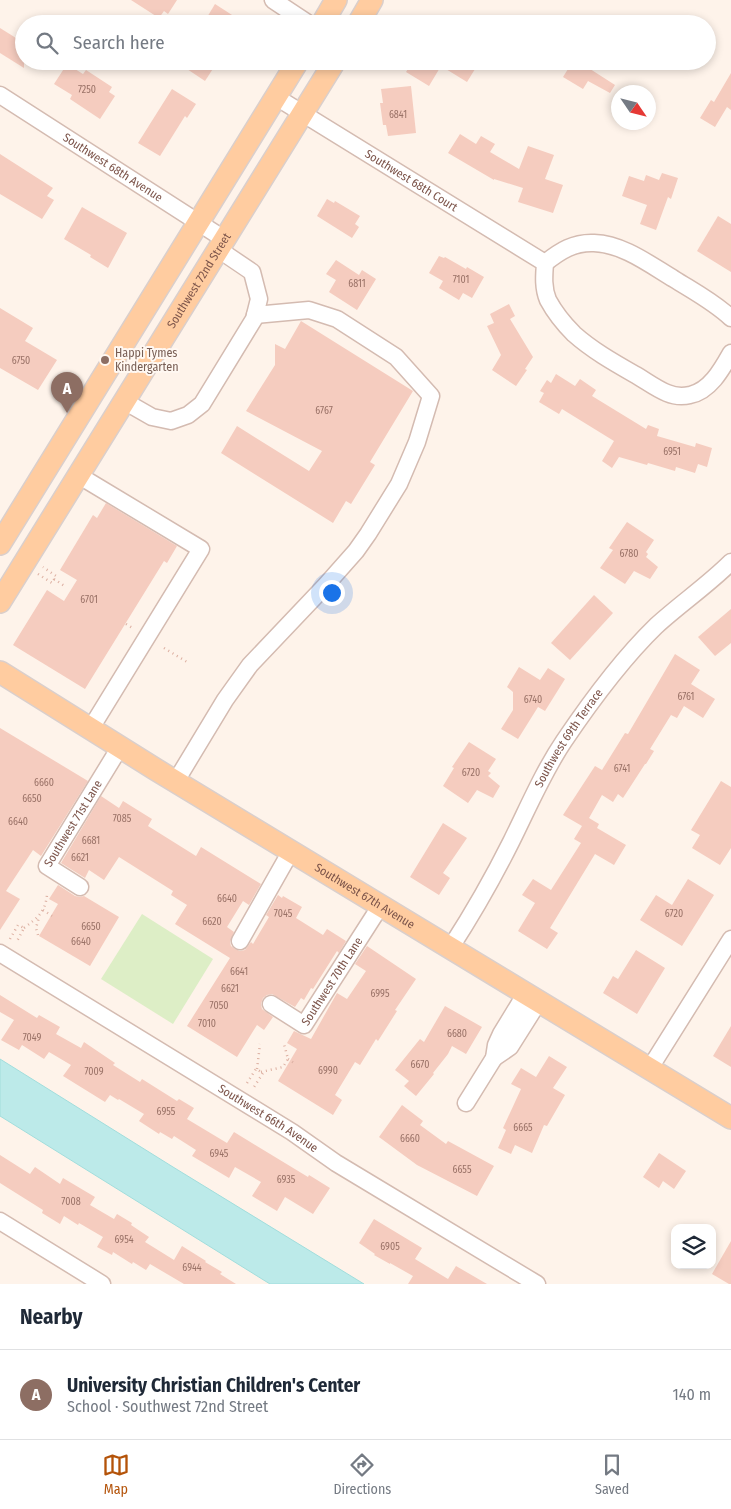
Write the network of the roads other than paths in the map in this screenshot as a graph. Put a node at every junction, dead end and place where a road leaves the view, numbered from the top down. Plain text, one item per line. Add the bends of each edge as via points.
1 (273, 0) edge
2 (336, 0) edge
3 (372, 0) edge
4 (296, 15) edge
5 (327, 15) edge
6 (363, 15) edge
7 (292, 70) edge
8 (329, 70) edge
9 (0, 95) edge
10 (276, 97) junction
11 (303, 113) junction
12 (198, 223) junction
13 (221, 244) junction
14 (546, 263) junction
15 (255, 315) junction
16 (731, 318) edge
17 (731, 353) edge
18 (124, 402) junction
19 (78, 476) junction
20 (0, 544) edge
21 (731, 562) edge
22 (0, 602) edge
23 (0, 672) edge
24 (91, 728) junction
25 (120, 747) junction
26 (176, 782) junction
27 (291, 852) junction
28 (80, 887) dead end
29 (382, 905) junction
30 (731, 939) edge
31 (240, 941) dead end
32 (451, 947) junction
33 (0, 954) edge
34 (532, 996) junction
35 (271, 1004) dead end
36 (650, 1068) junction
37 (466, 1103) dead end
38 (731, 1118) edge
39 (0, 1221) edge
40 (102, 1284) edge
41 (537, 1284) edge

1 - 4 street
2 - 5 main road
3 - 6 main road
7 - 10 main road
8 - 11 main road, Southwest 72nd Street
9 - 12 street, Southwest 68th Avenue
10 - 11 street, Southwest 68th Court
10 - 12 main road
11 - 13 main road, Southwest 72nd Street
11 - 14 street, Southwest 68th Court
12 - 13 street, Southwest 68th Avenue
12 - 20 main road
13 - 15 street, Southwest 68th Avenue via 252,272 259,299
13 - 18 main road, Southwest 72nd Street
14 - 16 street via 567,247 593,243 624,250
14 - 17 street via 545,291 561,321 590,347 666,393 683,396 700,392 716,377
15 - 18 street via 202,404 188,416 171,421 152,417
15 - 26 street via 309,310 336,319 396,357 431,396 417,442 399,484 368,534 325,586 250,665
18 - 19 main road, Southwest 72nd Street
19 - 22 main road, Southwest 72nd Street
19 - 24 street via 201,549
21 - 32 street, Southwest 69th Terrace via 641,642 588,708 556,754 501,861
23 - 24 main road, Southwest 67th Avenue
24 - 25 main road, Southwest 67th Avenue
25 - 26 main road, Southwest 67th Avenue
25 - 28 street, Southwest 71st Lane via 47,866
26 - 27 main road, Southwest 67th Avenue
27 - 29 main road, Southwest 67th Avenue
27 - 31 street
29 - 32 main road, Southwest 67th Avenue
29 - 35 street, Southwest 70th Lane via 304,1025
30 - 36 street
32 - 34 main road, Southwest 67th Avenue
33 - 41 street, Southwest 66th Avenue
34 - 36 main road, Southwest 67th Avenue
34 - 37 street via 510,1047 494,1058
36 - 38 main road, Southwest 67th Avenue
39 - 40 street

